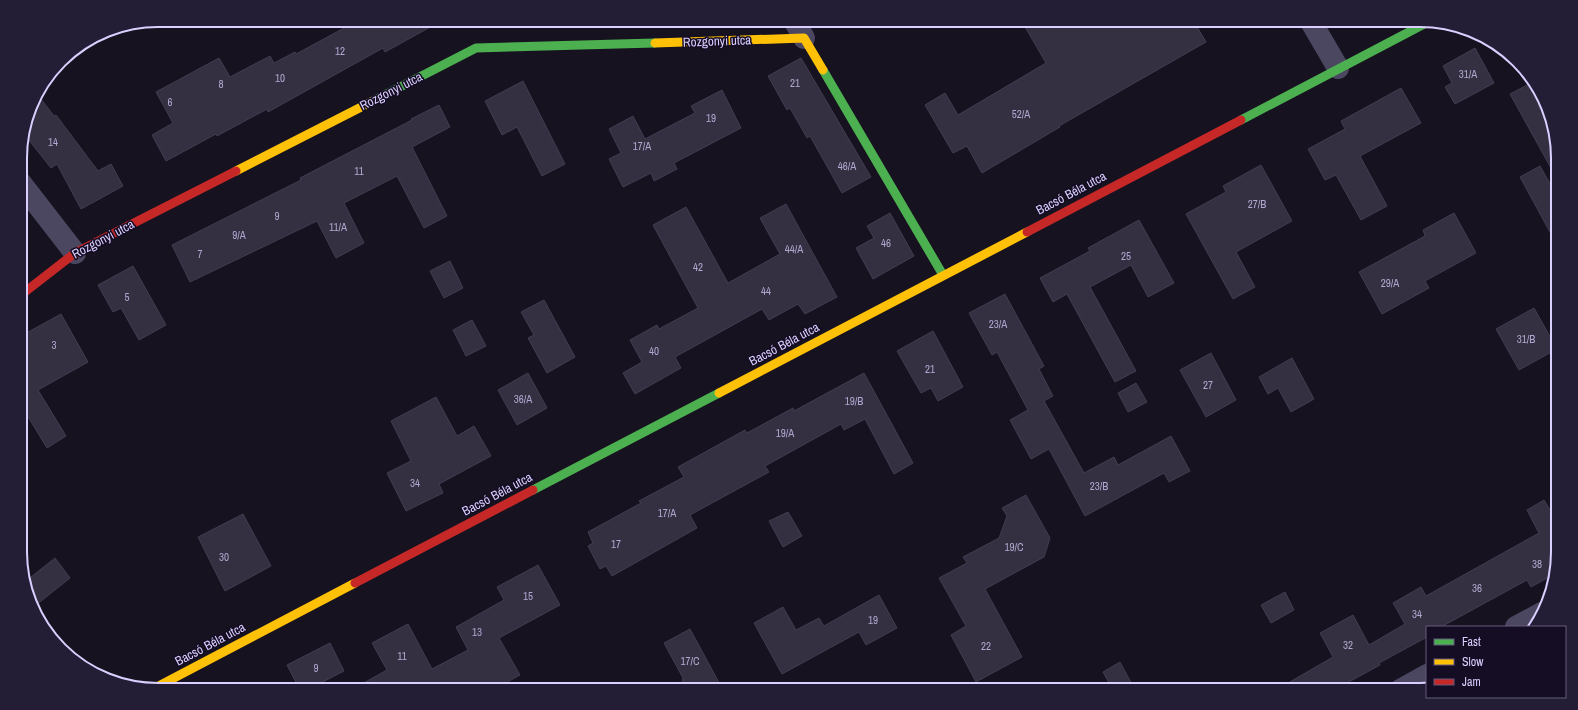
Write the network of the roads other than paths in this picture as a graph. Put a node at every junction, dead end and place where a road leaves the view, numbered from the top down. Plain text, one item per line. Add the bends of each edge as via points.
1 (1314, 27) edge
2 (1418, 27) edge
3 (799, 29) edge
4 (1338, 68) junction
5 (27, 191) edge
6 (75, 253) junction
7 (943, 275) junction
8 (27, 290) edge
9 (1532, 618) edge
10 (1518, 626) edge
11 (1426, 676) edge
12 (164, 683) edge
13 (1413, 683) edge

1 - 4 street
2 - 4 main road, Bacsó Béla utca
3 - 6 main road, Rozgonyi utca via 476,48
3 - 7 main road, Rozgonyi utca
4 - 7 main road, Bacsó Béla utca
5 - 6 street
6 - 8 main road, Rozgonyi utca
7 - 12 main road, Bacsó Béla utca
9 - 10 street
11 - 13 street

